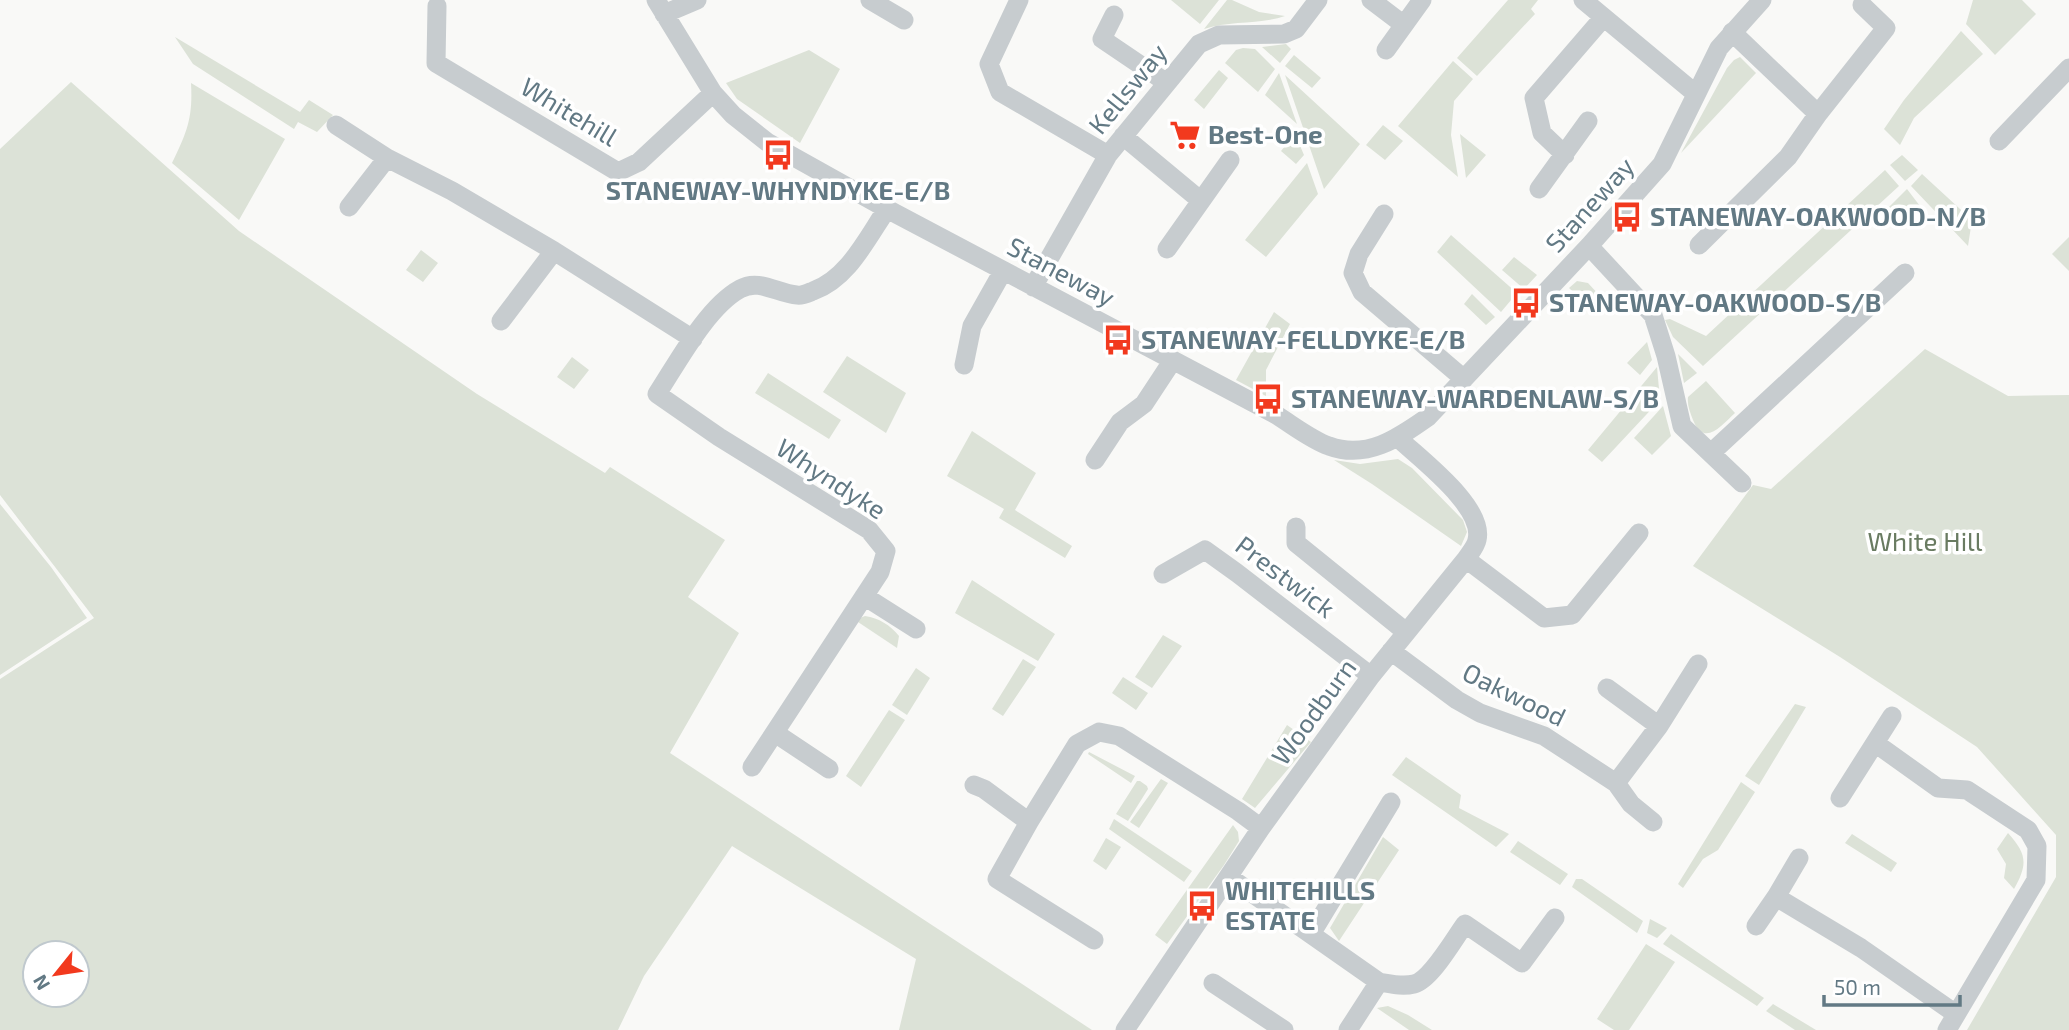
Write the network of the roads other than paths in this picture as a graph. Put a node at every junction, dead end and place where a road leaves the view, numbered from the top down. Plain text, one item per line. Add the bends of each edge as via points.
1 (697, 0) edge
2 (870, 0) edge
3 (1019, 0) edge
4 (1318, 0) edge
5 (1371, 0) edge
6 (1422, 0) edge
7 (1583, 0) edge
8 (1762, 0) edge
9 (1862, 5) dead end
10 (437, 6) dead end
11 (660, 7) edge
12 (1114, 15) dead end
13 (1603, 18) junction
14 (904, 20) dead end
15 (1404, 25) junction
16 (1732, 32) junction
17 (1386, 50) dead end
18 (2069, 68) edge
19 (1167, 83) junction
20 (713, 93) junction
21 (1696, 94) junction
22 (1818, 114) junction
23 (1588, 121) dead end
24 (336, 125) dead end
25 (1123, 136) junction
26 (1999, 141) dead end
27 (1108, 155) junction
28 (1565, 155) junction
29 (387, 158) junction
30 (1230, 160) dead end
31 (1539, 188) dead end
32 (1200, 200) junction
33 (349, 207) dead end
34 (887, 209) junction
35 (1384, 214) dead end
36 (1589, 246) junction
37 (1699, 246) dead end
38 (1167, 249) dead end
39 (554, 251) junction
40 (1003, 271) junction
41 (1905, 273) dead end
42 (1033, 287) junction
43 (501, 321) dead end
44 (693, 339) junction
45 (1173, 360) junction
46 (964, 365) dead end
47 (1464, 379) junction
48 (1398, 438) junction
49 (1711, 453) junction
50 (1095, 460) dead end
51 (1742, 483) dead end
52 (1296, 527) dead end
53 (1639, 533) dead end
54 (1466, 559) junction
55 (1163, 574) dead end
56 (864, 596) junction
57 (916, 629) dead end
58 (1406, 632) junction
59 (1391, 651) junction
60 (1698, 664) dead end
61 (1371, 676) junction
62 (1607, 688) dead end
63 (1892, 716) dead end
64 (1659, 726) junction
65 (775, 733) junction
66 (1875, 743) junction
67 (752, 767) dead end
68 (829, 768) dead end
69 (1616, 783) junction
70 (974, 785) dead end
71 (1840, 798) dead end
72 (1391, 802) dead end
73 (1028, 822) junction
74 (1653, 822) dead end
75 (1261, 828) junction
76 (1799, 858) dead end
77 (1229, 877) junction
78 (1776, 897) junction
79 (1555, 918) dead end
80 (1756, 926) dead end
81 (1311, 934) junction
82 (1094, 940) dead end
83 (1380, 982) junction
84 (1213, 983) dead end
85 (1952, 1022) edge
86 (1125, 1030) edge
87 (1284, 1030) edge
88 (1348, 1030) edge

1 - 11 street
2 - 14 street
3 - 27 street via 989,64 1000,92
4 - 19 street, Kellsway via 1296,29 1284,34 1219,35 1199,44
5 - 15 street
6 - 15 street
7 - 13 street
8 - 16 street, Staneway
9 - 22 street via 1886,27
10 - 20 street, Whitehill via 436,63 618,172 639,162
11 - 20 street, Staneway
12 - 19 street via 1102,40
13 - 21 street
13 - 28 street via 1534,99 1542,133
15 - 17 street
16 - 21 street, Staneway
16 - 22 street
18 - 26 street
19 - 25 street, Kellsway
20 - 34 street, Staneway via 767,142
21 - 36 street, Staneway via 1662,164
22 - 37 street via 1788,157
23 - 28 street
24 - 29 street
25 - 27 street, Kellsway
25 - 32 street
27 - 42 street, Kellsway
28 - 31 street
29 - 33 street
29 - 39 street
30 - 32 street
32 - 38 street
34 - 40 street, Staneway
34 - 44 street, Whyndyke via 843,272 824,287 799,296 766,285 742,287 703,323
35 - 47 street via 1359,254 1353,273 1362,292
36 - 47 street, Staneway
36 - 49 street via 1653,314 1682,426
39 - 43 street
39 - 44 street
40 - 42 street, Staneway
40 - 46 street via 972,326
41 - 49 street
42 - 45 street, Staneway
44 - 56 street, Whyndyke via 657,394 869,530 886,551 880,572
45 - 48 street, Staneway via 1328,446 1355,452
45 - 50 street via 1144,404 1120,422
47 - 48 street, Staneway via 1428,417
48 - 54 street, Woodburn via 1463,499 1476,522 1478,540
49 - 51 street
52 - 58 street via 1296,543
53 - 54 street via 1572,615 1544,618
54 - 58 street, Woodburn
55 - 61 street, Prestwick via 1205,550
56 - 57 street
56 - 65 street, Whyndyke
58 - 59 street, Woodburn
59 - 61 street, Woodburn
59 - 69 street, Oakwood via 1457,700 1544,736
60 - 64 street
61 - 75 street, Woodburn
62 - 64 street
63 - 66 street
64 - 69 street
65 - 67 street, Whyndyke
65 - 68 street
66 - 71 street
66 - 85 street via 1938,788 1968,790 2028,830 2037,846 2036,880
69 - 74 street, Oakwood via 1631,804
70 - 73 street
72 - 81 street
73 - 75 street via 1077,744 1099,732 1119,736
73 - 82 street via 997,879
75 - 77 street, Woodburn
76 - 78 street
77 - 81 street
77 - 86 street, Woodburn
78 - 80 street
78 - 85 street via 1861,948
79 - 83 street via 1522,964 1465,924 1417,984
81 - 83 street
83 - 88 street
84 - 87 street

